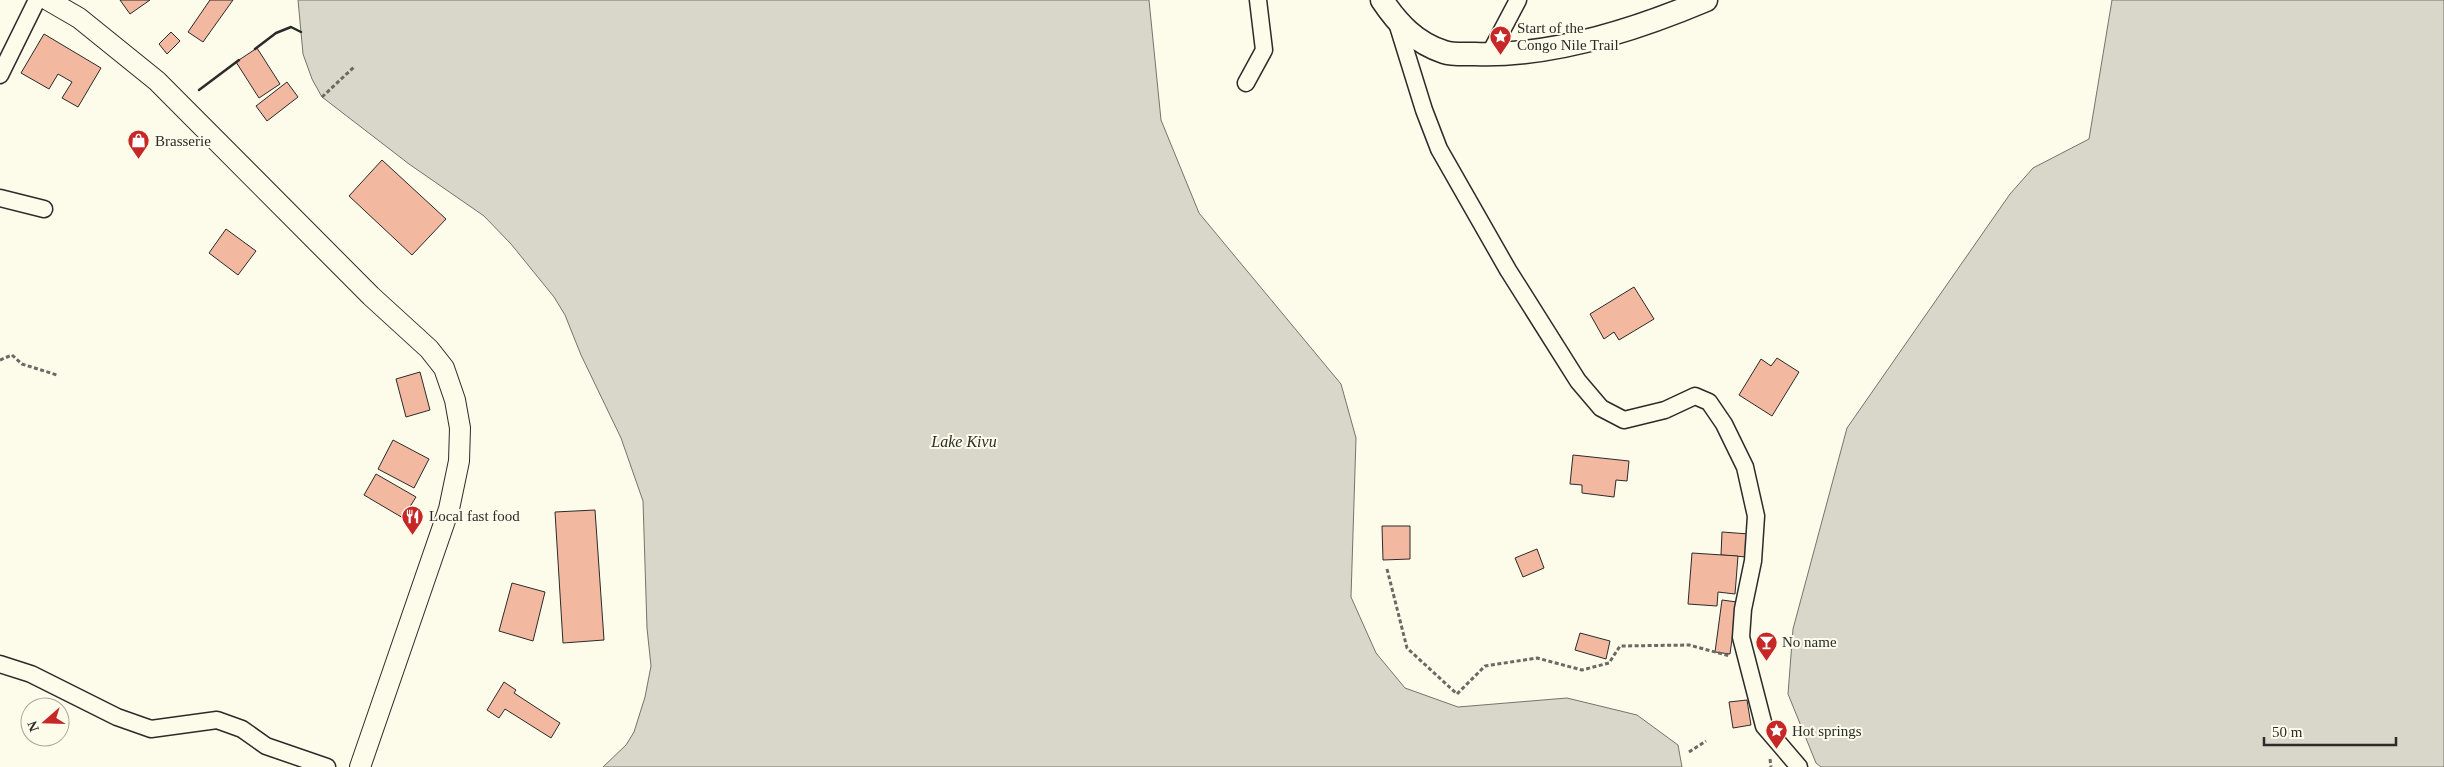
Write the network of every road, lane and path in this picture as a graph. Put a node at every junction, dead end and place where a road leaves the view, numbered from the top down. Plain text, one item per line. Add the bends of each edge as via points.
1 (37, 0) edge
2 (48, 0) edge
3 (1258, 0) edge
4 (1382, 0) edge
5 (1518, 0) edge
6 (1706, 0) edge
7 (1397, 23) junction
8 (1489, 54) junction
9 (354, 67) dead end
10 (0, 75) edge
11 (1246, 83) dead end
12 (322, 97) dead end
13 (0, 198) edge
14 (44, 209) dead end
15 (0, 360) edge
16 (57, 375) dead end
17 (1386, 570) dead end
18 (1746, 657) junction
19 (0, 664) edge
20 (1706, 741) dead end
21 (1689, 752) dead end
22 (327, 767) edge
23 (360, 767) edge
24 (1799, 767) edge

1 - 10 street
2 - 23 street via 79,18 157,81 364,289 429,349 444,368 460,428 459,462 449,509
3 - 11 street via 1264,50
4 - 7 main road
5 - 8 street
6 - 8 main road via 1657,20 1539,52
7 - 8 main road via 1423,43 1446,53
7 - 18 street via 1439,149 1508,270 1578,381 1601,408 1624,420 1665,410 1695,396 1709,402 1724,424 1745,468 1756,516 1753,561 1740,637
9 - 12 path
13 - 14 street
15 - 16 path via 12,356 22,364
17 - 18 path via 1407,648 1457,694 1485,666 1537,658 1582,670 1609,663 1620,646 1689,645 1723,656
18 - 24 street via 1764,726
19 - 22 street via 31,674 117,717 151,729 217,720 242,729 266,746
20 - 21 path

